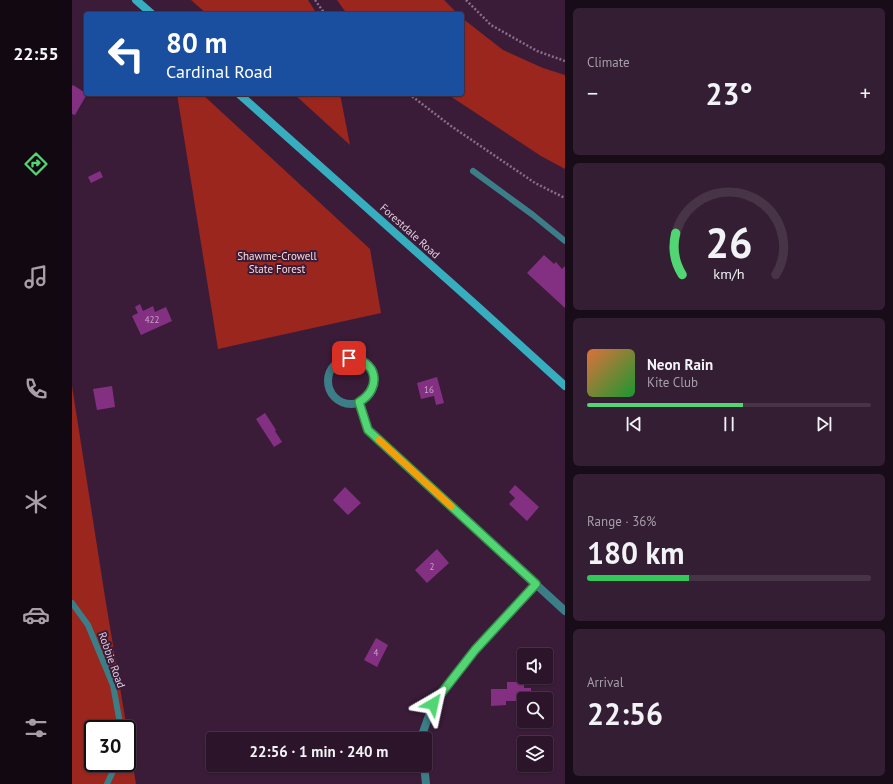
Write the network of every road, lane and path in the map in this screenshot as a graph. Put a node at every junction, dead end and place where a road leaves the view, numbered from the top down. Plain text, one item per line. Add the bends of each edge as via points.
1 (136, 0) edge
2 (315, 0) edge
3 (466, 0) edge
4 (150, 12) edge
5 (324, 12) edge
6 (565, 61) edge
7 (241, 96) edge
8 (412, 96) edge
9 (473, 171) dead end
10 (565, 198) edge
11 (565, 241) edge
12 (565, 386) edge
13 (359, 402) junction
14 (536, 584) junction
15 (72, 603) edge
16 (565, 611) edge
17 (119, 720) edge
18 (424, 732) edge
19 (113, 772) edge
20 (425, 772) edge
21 (107, 784) edge
22 (426, 784) edge

1 - 4 main road
2 - 5 path
3 - 6 path via 491,26 537,51
7 - 12 main road, Forestdale Road
8 - 10 path via 535,183
9 - 11 lane
13 - 13 street via 344,402 332,393 329,386 331,370 342,360 356,358 369,366 372,372 374,379 370,393
13 - 14 street via 368,430
14 - 16 street
14 - 18 street via 475,650 433,704
15 - 17 lane, Robbie Road via 88,625 113,685
19 - 21 lane
20 - 22 street

